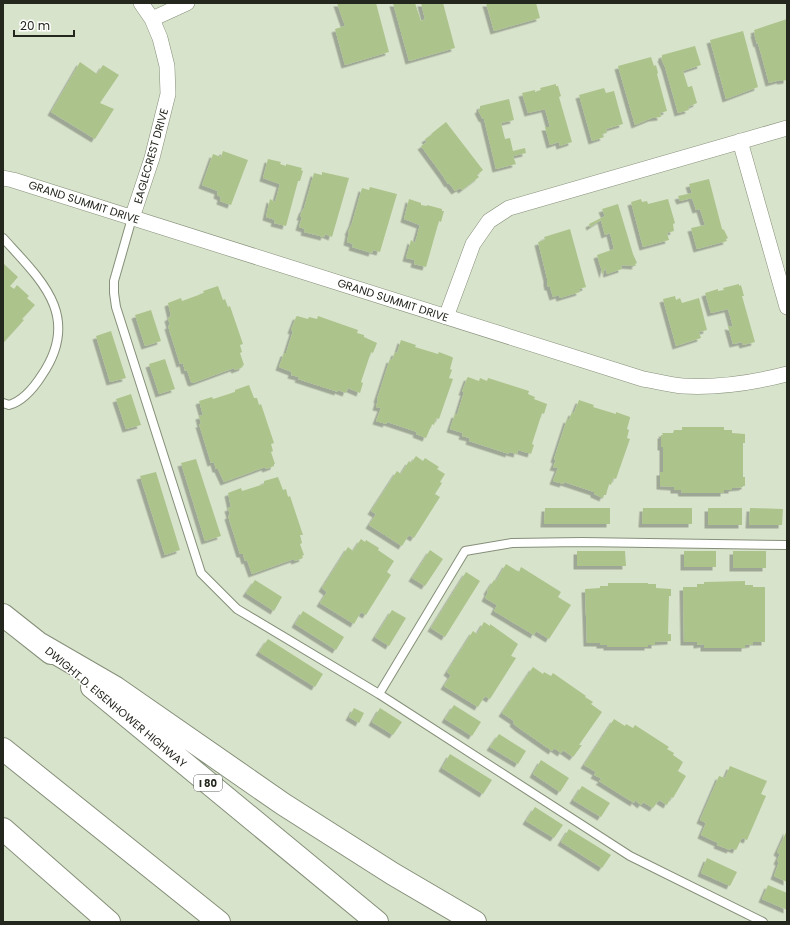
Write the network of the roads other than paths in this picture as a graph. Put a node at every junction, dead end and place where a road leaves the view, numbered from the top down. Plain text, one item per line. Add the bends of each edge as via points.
1 (141, 3) edge
2 (187, 3) edge
3 (152, 19) junction
4 (787, 128) edge
5 (740, 141) junction
6 (3, 178) edge
7 (132, 218) junction
8 (3, 238) edge
9 (787, 307) edge
10 (446, 317) junction
11 (787, 374) edge
12 (3, 403) edge
13 (787, 544) edge
14 (3, 615) edge
15 (40, 644) junction
16 (379, 694) junction
17 (3, 749) edge
18 (3, 829) edge
19 (108, 922) edge
20 (219, 922) edge
21 (377, 922) edge
22 (475, 922) edge
23 (763, 922) edge

1 - 3 street, EAGLECREST DRIVE
2 - 3 street
3 - 7 street, EAGLECREST DRIVE via 167,66 168,94 152,158
4 - 5 street
5 - 9 street
5 - 10 street via 509,208 489,221 473,244
6 - 7 street, GRAND SUMMIT DRIVE
7 - 10 street, GRAND SUMMIT DRIVE
7 - 16 lane via 114,281 116,307 201,573 236,609
8 - 12 lane via 35,273 50,294 59,324 50,364 40,379 17,402 10,405
10 - 11 street, GRAND SUMMIT DRIVE via 582,361 682,386 756,382
13 - 16 lane via 512,543 465,551
14 - 15 highway, DWIGHT D. EISENHOWER HIGHWAY / I 80
15 - 21 highway, DWIGHT D. EISENHOWER HIGHWAY / I 80
15 - 22 highway via 116,688 283,804 393,874
16 - 23 lane via 630,856
17 - 20 highway
18 - 19 highway

